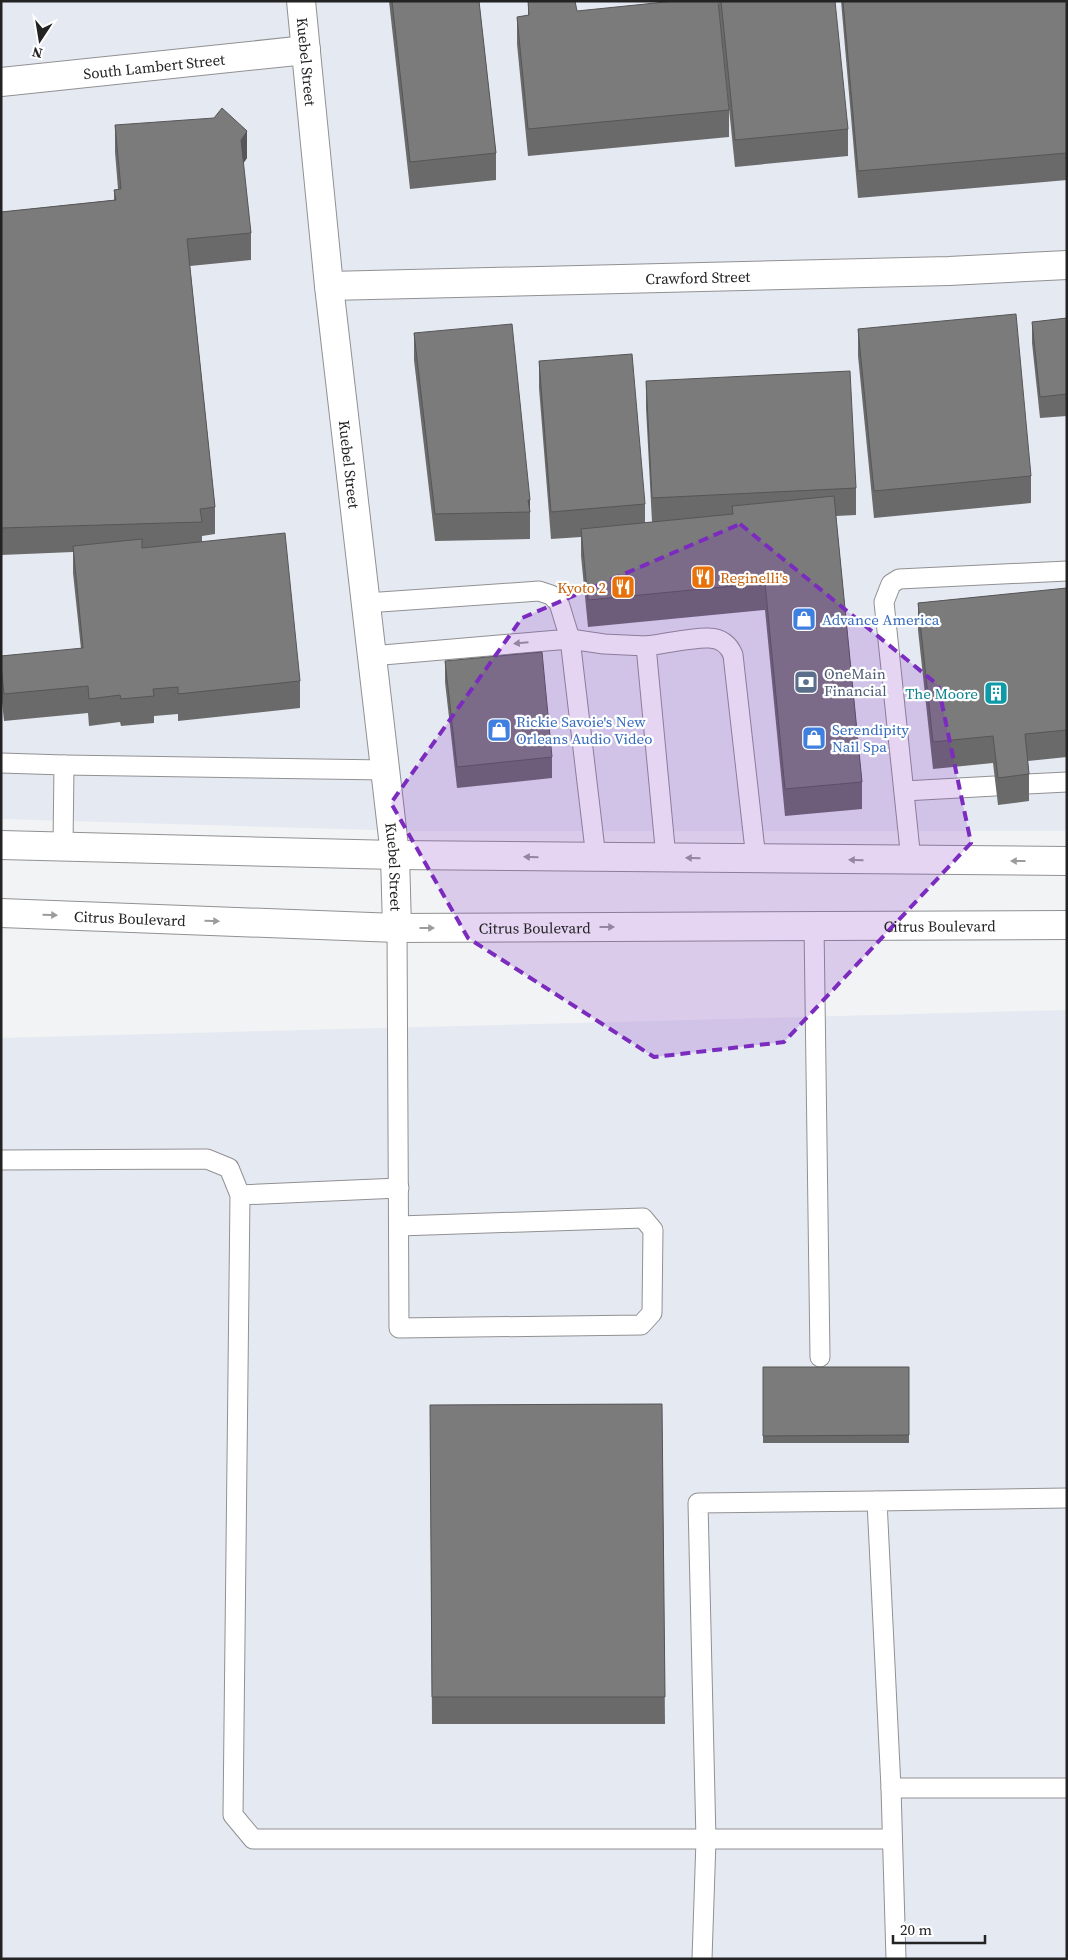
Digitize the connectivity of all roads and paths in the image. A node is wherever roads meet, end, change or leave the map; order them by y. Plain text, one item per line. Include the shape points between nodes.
1 (301, 1) edge
2 (306, 50) junction
3 (1, 82) edge
4 (1067, 265) edge
5 (329, 286) junction
6 (1067, 571) edge
7 (366, 604) junction
8 (570, 639) junction
9 (646, 646) junction
10 (371, 656) junction
11 (1, 763) edge
12 (64, 764) junction
13 (385, 770) junction
14 (1067, 782) edge
15 (1027, 784) edge
16 (995, 786) edge
17 (904, 791) junction
18 (1, 846) edge
19 (63, 847) junction
20 (394, 855) junction
21 (596, 858) junction
22 (666, 858) junction
23 (756, 859) junction
24 (911, 860) junction
25 (1067, 861) edge
26 (1, 913) edge
27 (814, 925) junction
28 (1067, 925) edge
29 (396, 928) junction
30 (1, 1160) edge
31 (399, 1188) junction
32 (240, 1195) junction
33 (399, 1226) junction
34 (820, 1357) dead end
35 (1067, 1498) edge
36 (877, 1502) junction
37 (891, 1788) junction
38 (1067, 1788) edge
39 (892, 1839) junction
40 (706, 1840) junction
41 (702, 1959) edge
42 (896, 1959) edge

1 - 2 street, Kuebel Street
2 - 3 street, South Lambert Street
2 - 5 street, Kuebel Street
4 - 5 street, Crawford Street via 949,271
5 - 7 street, Kuebel Street
6 - 17 lane via 900,579 891,584 884,602
7 - 8 lane via 539,591 551,595 559,603
7 - 10 street, Kuebel Street
8 - 9 lane
8 -> 10 lane
8 - 21 lane
9 - 22 lane
9 - 23 lane via 710,638 730,647
10 - 13 street, Kuebel Street
11 - 12 lane
12 - 13 lane
12 - 19 lane
13 - 20 street, Kuebel Street
14 - 15 lane
16 - 17 lane
17 - 24 lane
18 - 19 street
19 - 20 street
21 -> 20 street
20 - 29 street, Kuebel Street
21 - 22 street
23 -> 22 street
24 -> 23 street
25 -> 24 street
26 -> 29 street, Citrus Boulevard
27 - 28 street, Citrus Boulevard
29 -> 27 street, Citrus Boulevard
27 - 34 lane
29 - 31 lane
30 - 32 lane via 207,1159 229,1168
31 - 32 lane
31 - 33 lane
32 - 40 lane via 233,1815 253,1839
33 - 33 lane via 399,1328 641,1325 652,1313 653,1230 643,1218
35 - 36 lane
36 - 37 lane
36 - 40 lane via 698,1503
37 - 38 lane
37 - 39 lane
39 - 40 lane
39 - 42 lane
40 - 41 lane

